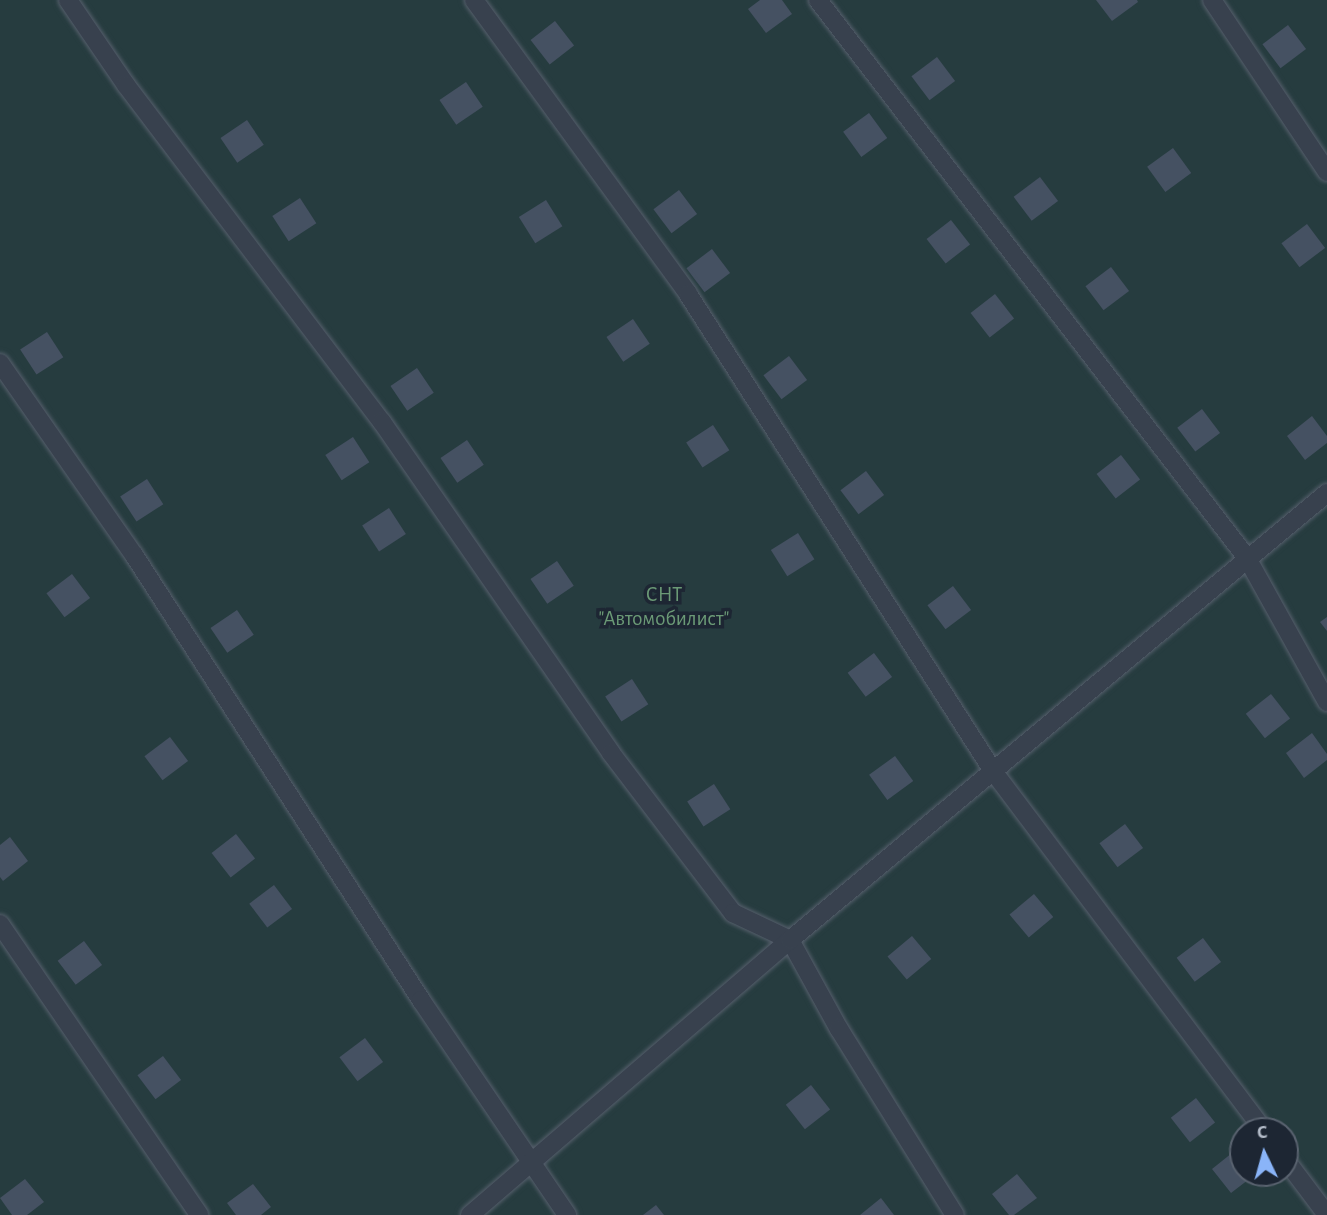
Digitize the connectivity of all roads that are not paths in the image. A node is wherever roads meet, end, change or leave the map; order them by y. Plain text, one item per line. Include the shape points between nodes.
1 (68, 0) edge
2 (474, 0) edge
3 (818, 0) edge
4 (1212, 0) edge
5 (1327, 172) edge
6 (0, 363) edge
7 (1327, 493) edge
8 (1247, 558) junction
9 (1327, 702) edge
10 (993, 771) junction
11 (0, 924) edge
12 (790, 940) junction
13 (1253, 1117) edge
14 (532, 1162) junction
15 (1299, 1177) edge
16 (1327, 1214) edge
17 (198, 1215) edge
18 (470, 1215) edge
19 (567, 1215) edge
20 (955, 1215) edge

1 - 12 lane via 126,85 382,422 611,753 733,913
2 - 10 lane via 688,294
3 - 8 lane
4 - 5 lane
6 - 14 lane via 134,555 421,1000
7 - 8 lane
8 - 9 lane
8 - 10 lane
10 - 12 lane
10 - 13 lane
11 - 17 lane
12 - 14 lane
12 - 20 lane via 839,1029
14 - 18 lane
14 - 19 lane
15 - 16 lane

